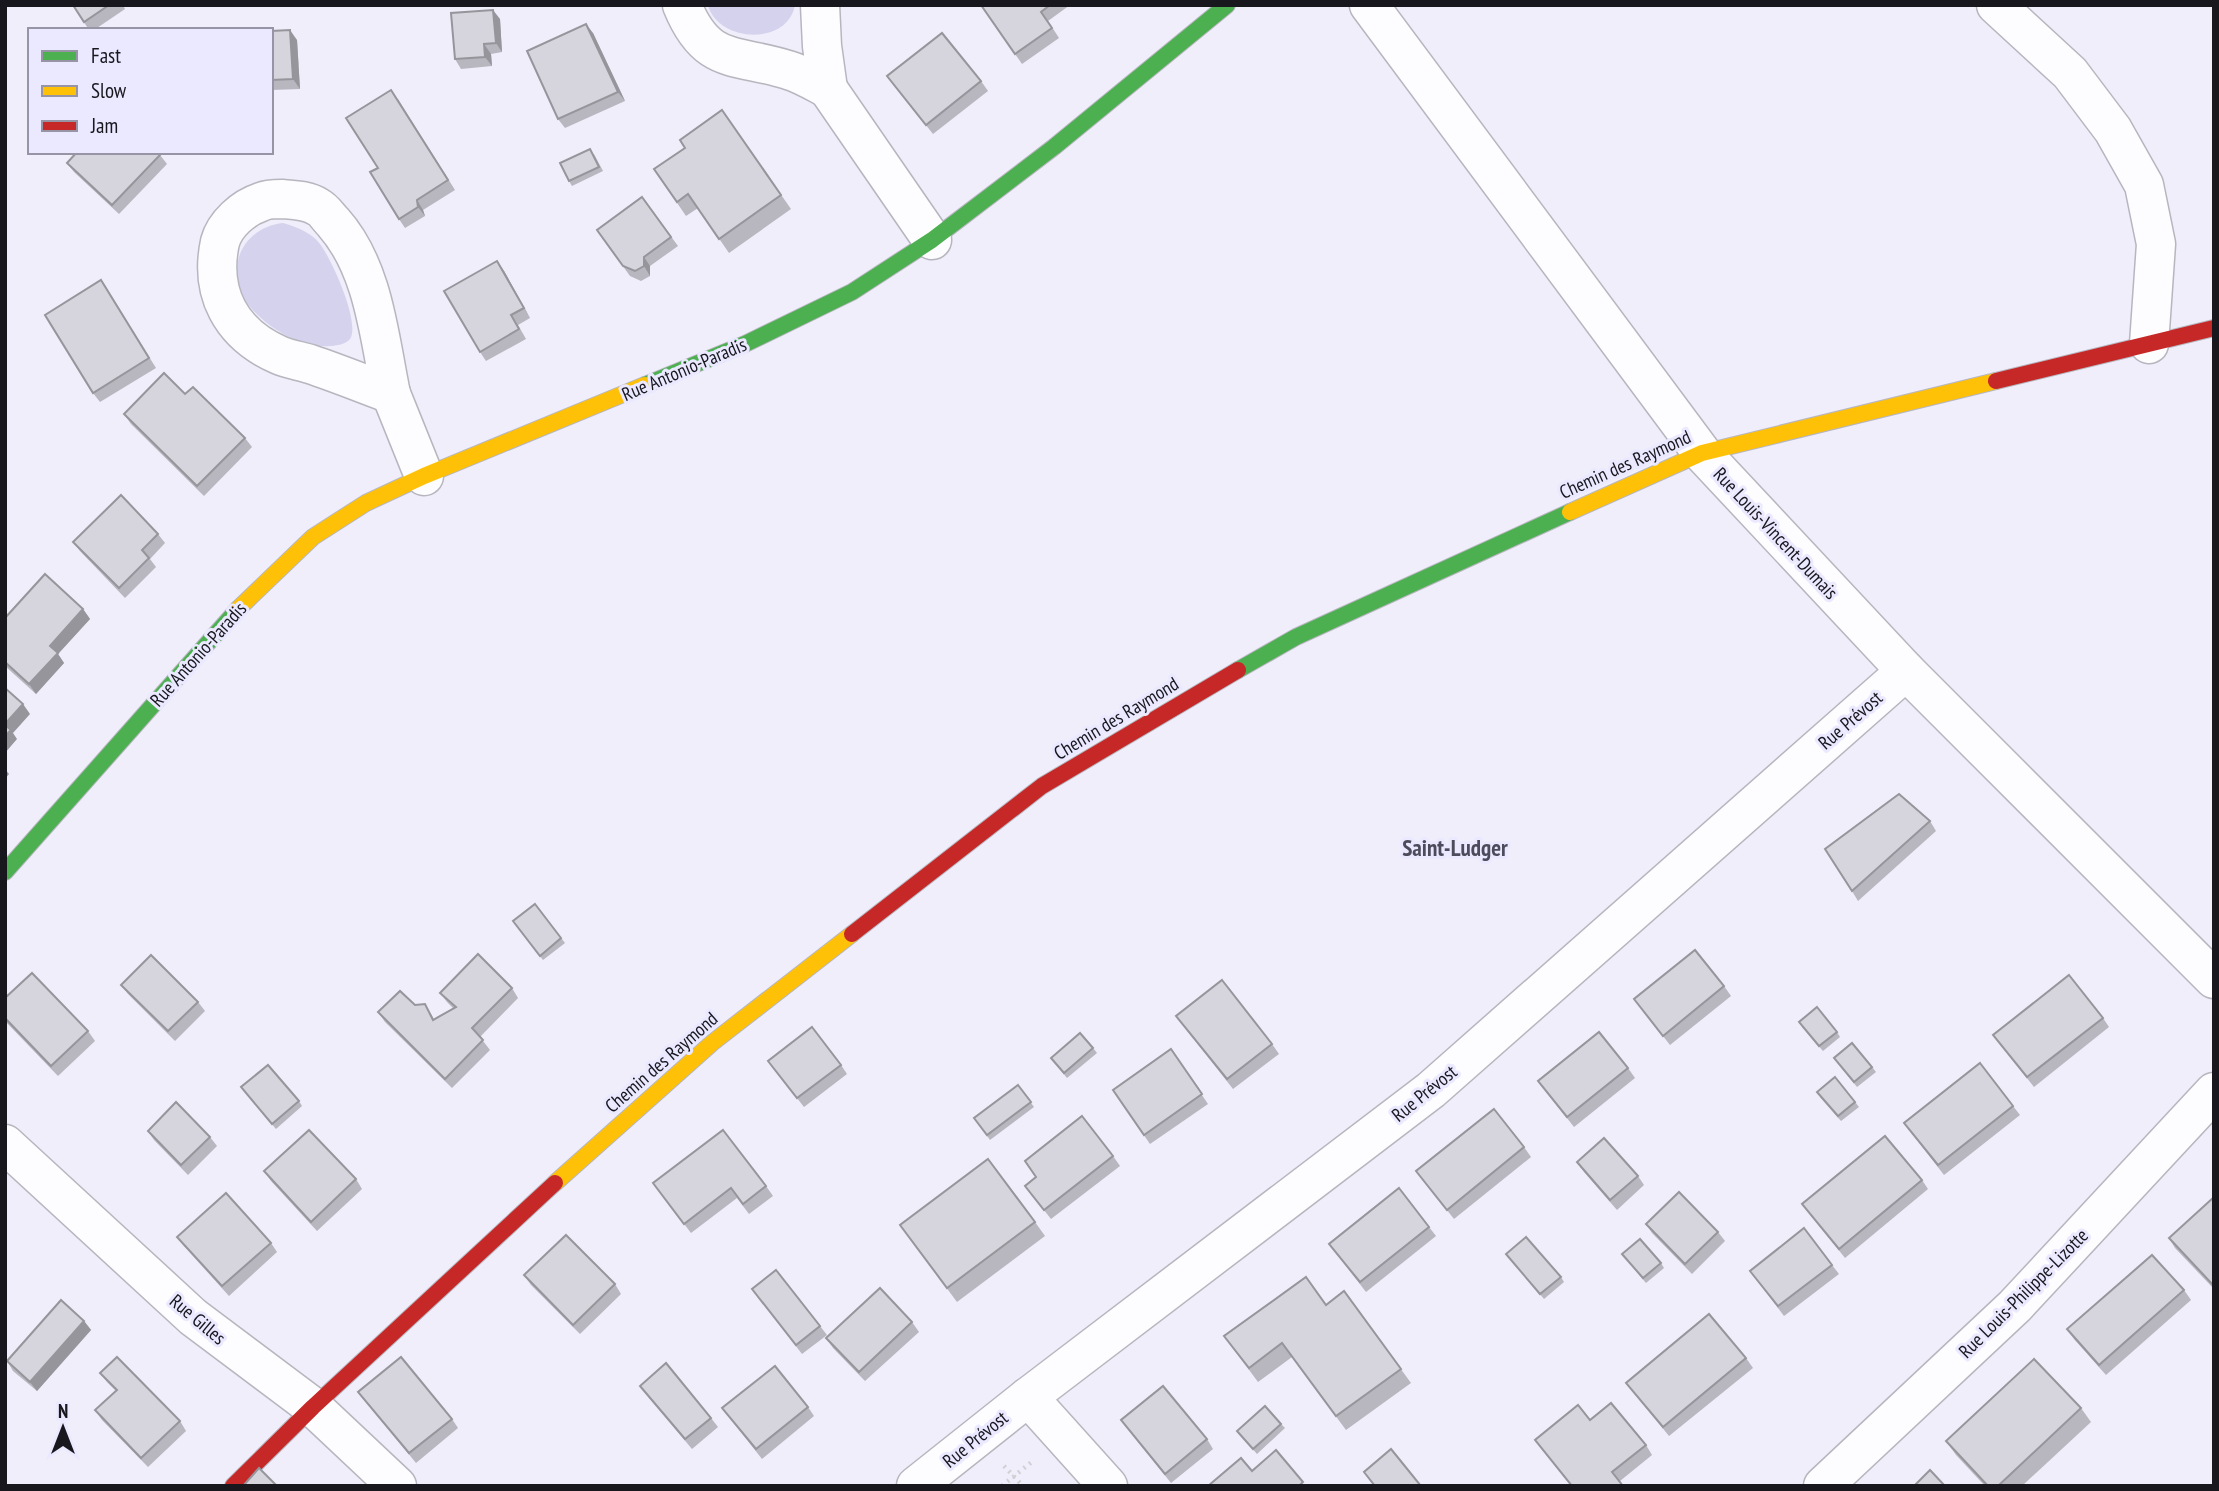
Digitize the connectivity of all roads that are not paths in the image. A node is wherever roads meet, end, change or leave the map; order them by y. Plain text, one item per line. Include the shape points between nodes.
1 (682, 5) edge
2 (820, 5) edge
3 (1227, 5) edge
4 (1369, 5) edge
5 (1996, 5) edge
6 (828, 89) junction
7 (932, 240) junction
8 (2214, 328) edge
9 (2149, 344) junction
10 (390, 394) junction
11 (1702, 453) junction
12 (424, 476) junction
13 (1906, 670) junction
14 (5, 872) edge
15 (2214, 979) edge
16 (2214, 1093) edge
17 (5, 1144) edge
18 (1028, 1397) junction
19 (313, 1407) junction
20 (233, 1486) edge
21 (397, 1486) edge
22 (916, 1486) edge
23 (1108, 1486) edge
24 (1823, 1486) edge

1 - 6 street via 706,44 725,56 790,70
2 - 6 street
3 - 7 street, Rue Antonio-Paradis
4 - 11 street, Rue Louis-Vincent-Dumais
5 - 9 street via 2070,73 2113,130 2144,185 2157,244
6 - 7 street
7 - 12 street, Rue Antonio-Paradis via 852,292 745,344
8 - 9 street, Chemin des Raymond
9 - 11 street, Chemin des Raymond
10 - 10 street via 374,306 337,226 320,208 282,199 261,201 236,216 221,238 217,264 225,309 236,326 278,355
10 - 12 street
11 - 13 street, Rue Louis-Vincent-Dumais
11 - 19 street, Chemin des Raymond via 1296,637 1042,786 712,1043
12 - 14 street, Rue Antonio-Paradis via 366,503 303,546 228,618
13 - 15 street, Rue Louis-Vincent-Dumais
13 - 18 street, Rue Prévost via 1431,1090
16 - 24 street, Rue Louis-Philippe-Lizotte via 2015,1306
17 - 19 street, Rue Gilles via 194,1317
18 - 22 street, Rue Prévost
18 - 23 street
19 - 20 street, Chemin des Raymond
19 - 21 street, Rue Gilles

